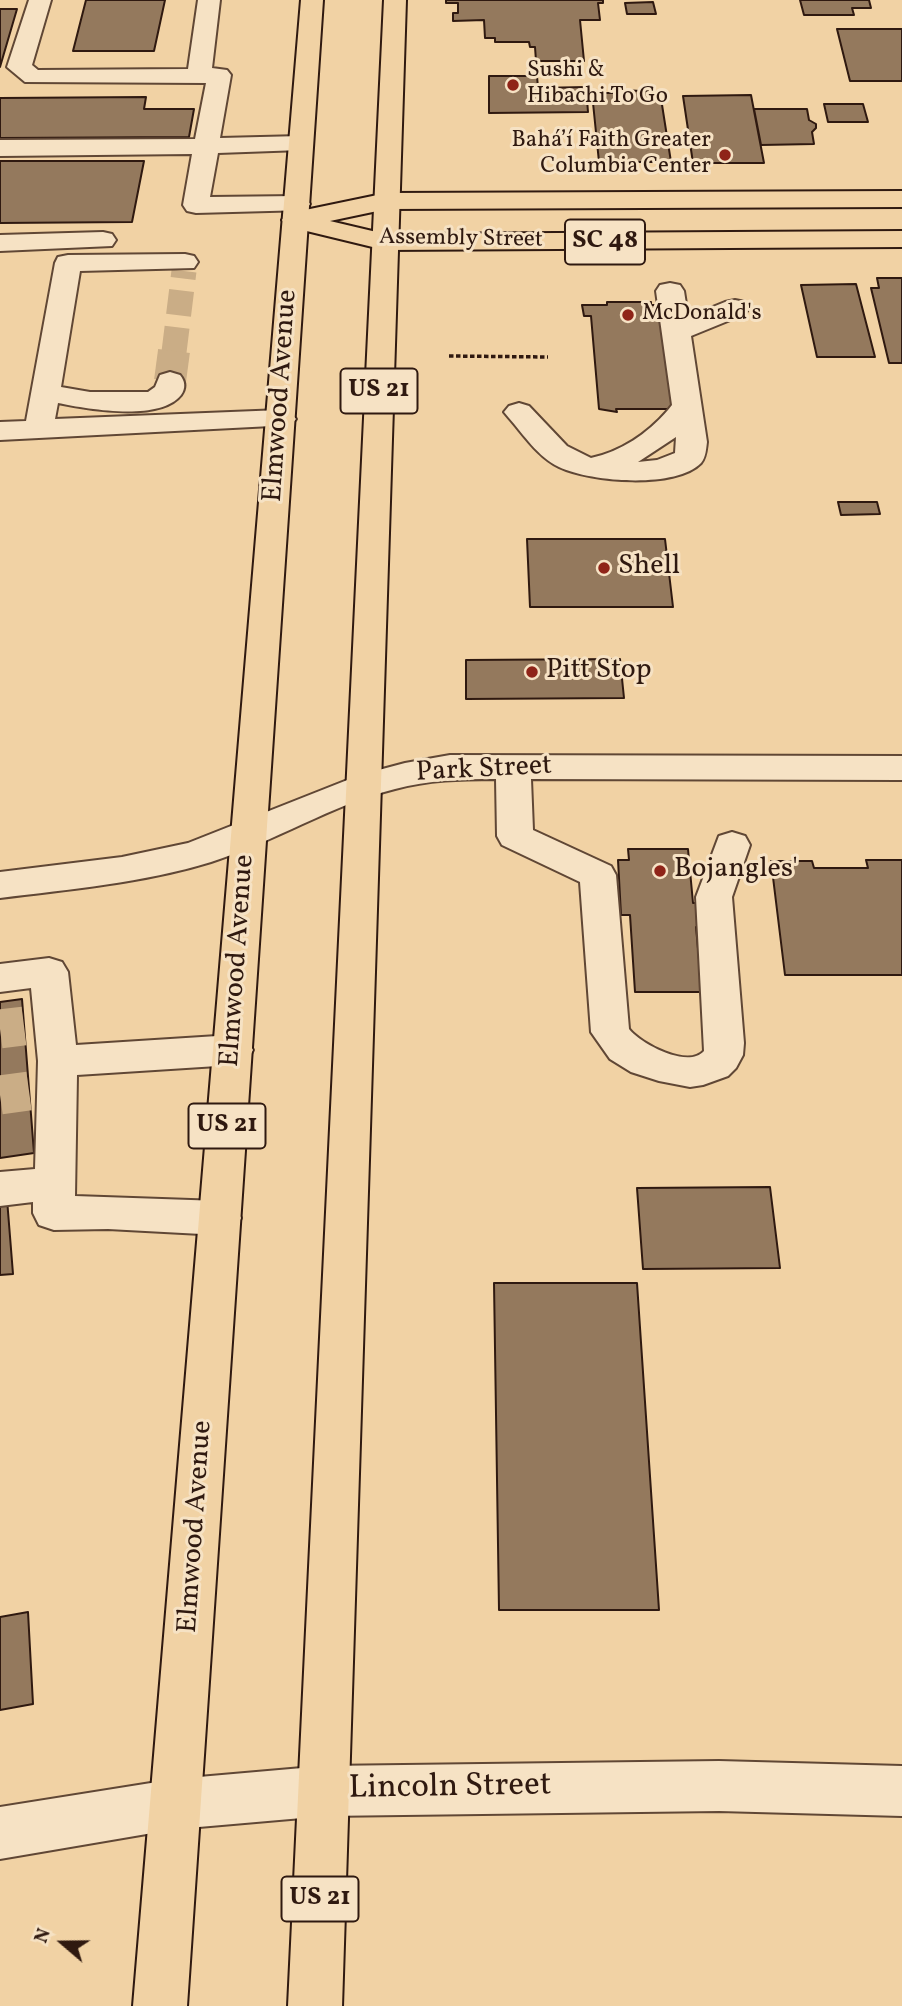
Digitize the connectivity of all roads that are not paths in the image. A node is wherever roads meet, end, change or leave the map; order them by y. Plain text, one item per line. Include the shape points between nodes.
1 (40, 0) edge
2 (209, 0) edge
3 (312, 0) edge
4 (395, 0) edge
5 (199, 76) junction
6 (301, 143) junction
7 (206, 146) junction
8 (0, 148) edge
9 (902, 199) edge
10 (387, 201) junction
11 (296, 212) junction
12 (902, 239) edge
13 (385, 242) junction
14 (0, 243) edge
15 (670, 291) dead end
16 (735, 308) dead end
17 (676, 332) junction
18 (170, 381) tunnel mouth
19 (44, 392) junction
20 (519, 412) dead end
21 (281, 419) junction
22 (39, 429) junction
23 (0, 431) edge
24 (513, 767) junction
25 (902, 768) edge
26 (364, 786) junction
27 (248, 835) junction
28 (732, 845) dead end
29 (0, 885) edge
30 (0, 978) edge
31 (233, 1050) junction
32 (49, 1080) junction
33 (55, 1183) junction
34 (0, 1189) edge
35 (220, 1218) junction
36 (324, 1791) junction
37 (902, 1791) edge
38 (176, 1804) junction
39 (0, 1833) edge
40 (160, 2006) edge
41 (315, 2006) edge

1 - 5 street via 19,67 33,77
2 - 5 street
3 - 6 main road, Elmwood Avenue / US 21
4 - 10 main road, US 21
5 - 7 street via 219,75
6 - 7 street
6 - 11 main road, Elmwood Avenue / US 21
7 - 8 street
7 - 11 street via 196,205
9 - 10 main road, Assembly Street / SC 48
10 - 11 main road, Assembly Street / SC 48
10 - 13 main road, US 21
11 - 13 main road, Assembly Street / SC 48
11 - 21 main road, Elmwood Avenue / US 21
12 - 13 main road, Assembly Street / SC 48
13 - 26 main road, US 21
14 - 19 street via 157,239 179,243 185,266 68,263
15 - 17 street
16 - 17 street
17 - 20 street via 686,405 659,436 622,461 592,467 578,464 557,453
18 - 19 street via 169,391 155,400 90,401
19 - 22 street
21 - 22 street
21 - 27 main road, Elmwood Avenue / US 21
22 - 23 street
24 - 25 street, Park Street
24 - 26 street, Park Street via 410,772
24 - 28 street via 515,833 598,875 610,1032 624,1049 645,1061 688,1073 711,1069 723,1056 714,897
26 - 27 street, Park Street
26 - 36 main road, US 21
27 - 29 street, Park Street via 152,863
27 - 31 main road, Elmwood Avenue / US 21
30 - 32 street via 49,972 40,1023
31 - 32 street
31 - 35 main road, Elmwood Avenue / US 21
32 - 33 street
33 - 34 street
33 - 35 street via 54,1213
35 - 38 main road, Elmwood Avenue / US 21
36 - 37 street, Lincoln Street via 719,1786
36 - 38 street, Lincoln Street
36 - 41 main road, US 21
38 - 39 street, Lincoln Street
38 - 40 main road, Elmwood Avenue / US 21

